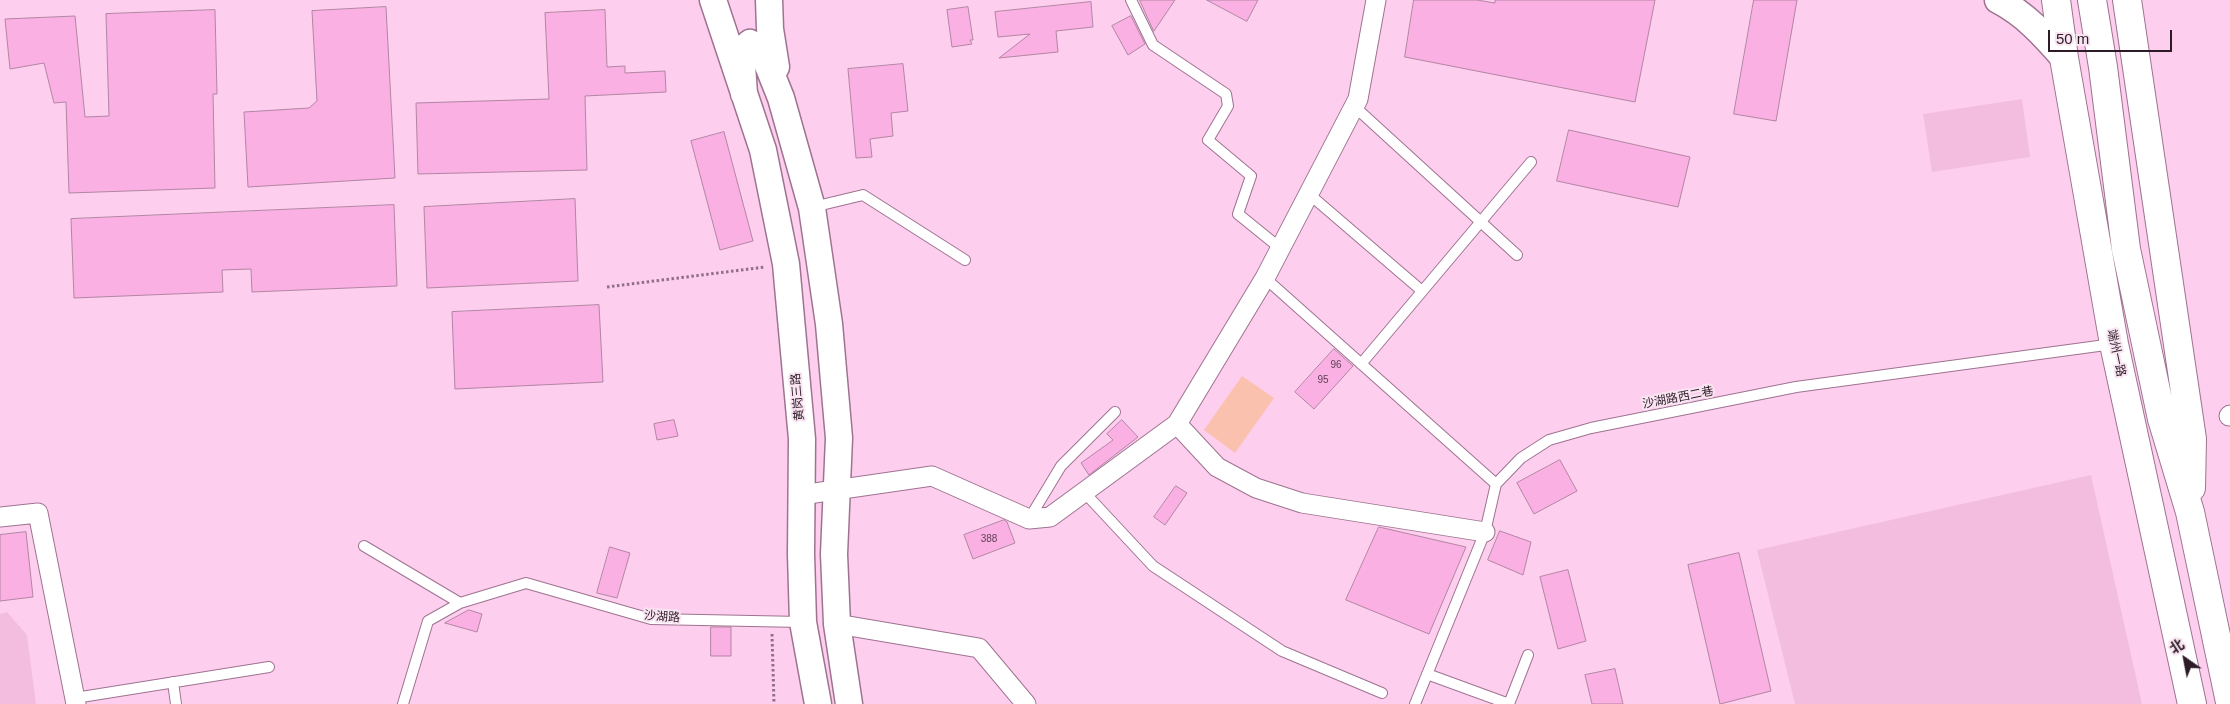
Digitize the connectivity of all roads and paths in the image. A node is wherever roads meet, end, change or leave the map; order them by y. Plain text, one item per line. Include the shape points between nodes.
1 (713, 0) edge
2 (769, 0) edge
3 (1131, 0) edge
4 (1376, 0) edge
5 (1998, 0) edge
6 (2056, 0) edge
7 (2092, 0) edge
8 (2127, 0) edge
9 (2064, 58) junction
10 (744, 94) junction
11 (780, 98) junction
12 (1355, 107) junction
13 (1531, 162) dead end
14 (1309, 194) junction
15 (812, 208) junction
16 (1481, 221) junction
17 (1280, 248) junction
18 (2126, 249) junction
19 (1517, 255) dead end
20 (965, 260) dead end
21 (786, 264) junction
22 (1265, 278) junction
23 (607, 287) dead end
24 (1422, 291) junction
25 (2169, 292) junction
26 (2114, 344) junction
27 (1361, 364) junction
28 (1115, 412) dead end
29 (1177, 424) junction
30 (1496, 484) junction
31 (836, 491) junction
32 (1084, 492) junction
33 (801, 495) junction
34 (2190, 512) junction
35 (0, 517) edge
36 (1029, 519) junction
37 (1484, 532) junction
38 (364, 546) dead end
39 (2209, 600) junction
40 (460, 603) junction
41 (2172, 606) junction
42 (771, 621) junction
43 (804, 622) junction
44 (837, 624) junction
45 (1528, 655) dead end
46 (269, 667) dead end
47 (1427, 674) junction
48 (173, 682) junction
49 (1382, 693) dead end
50 (76, 701) edge
51 (2230, 702) edge
52 (176, 704) edge
53 (403, 704) edge
54 (774, 704) edge
55 (818, 704) edge
56 (849, 704) edge
57 (1026, 704) edge
58 (1415, 704) edge
59 (1509, 704) edge
60 (2192, 704) edge

1 - 10 main road
2 - 11 main road
3 - 17 lane via 1153,45 1226,94 1228,106 1208,140 1251,176 1238,214
4 - 12 street
5 - 9 main road via 2014,8 2039,29
6 - 9 main road, 端州一路
7 - 18 main road
8 - 25 main road
9 - 26 main road, 端州一路
10 - 11 main road via 741,51 750,43 761,48
10 - 21 main road, 黄岗三路 via 763,150
11 - 15 main road
12 - 14 street
12 - 16 lane
13 - 16 lane
14 - 17 street
14 - 24 lane
15 - 20 lane via 863,194
15 - 31 main road via 829,324 839,438
16 - 19 lane
16 - 24 lane
17 - 22 street
18 - 25 main road via 2142,259
18 - 34 main road via 2162,419
21 - 23 path
21 - 33 main road, 黄岗三路 via 802,439
22 - 27 lane
22 - 29 street
24 - 27 lane
25 - 34 main road via 2192,439
26 - 30 lane, 沙湖路西二巷 via 1796,387 1591,428 1549,440 1521,458
26 - 41 main road, 端州一路
27 - 30 lane
28 - 36 lane via 1061,466
29 - 32 street
29 - 37 street via 1217,466 1256,488 1302,503
30 - 37 lane, 沙湖路西二巷
31 - 33 street
31 - 36 street via 932,476
31 - 44 main road
32 - 36 street via 1050,517
32 - 49 lane via 1152,566 1282,651
33 - 43 main road, 黄岗三路
34 - 39 main road
35 - 50 street via 38,513
37 - 47 lane, 沙湖路西二巷
38 - 40 lane
39 - 41 main road
39 - 51 main road
40 - 42 lane, 沙湖路 via 526,582 651,618
40 - 53 lane via 428,621
41 - 60 main road, 端州一路
42 - 43 lane, 沙湖路
42 - 54 path
43 - 55 main road, 黄岗三路
44 - 56 main road
44 - 57 street via 978,648
45 - 59 lane
46 - 48 lane
47 - 58 lane, 沙湖路西二巷
47 - 59 lane
48 - 50 lane
48 - 52 lane

